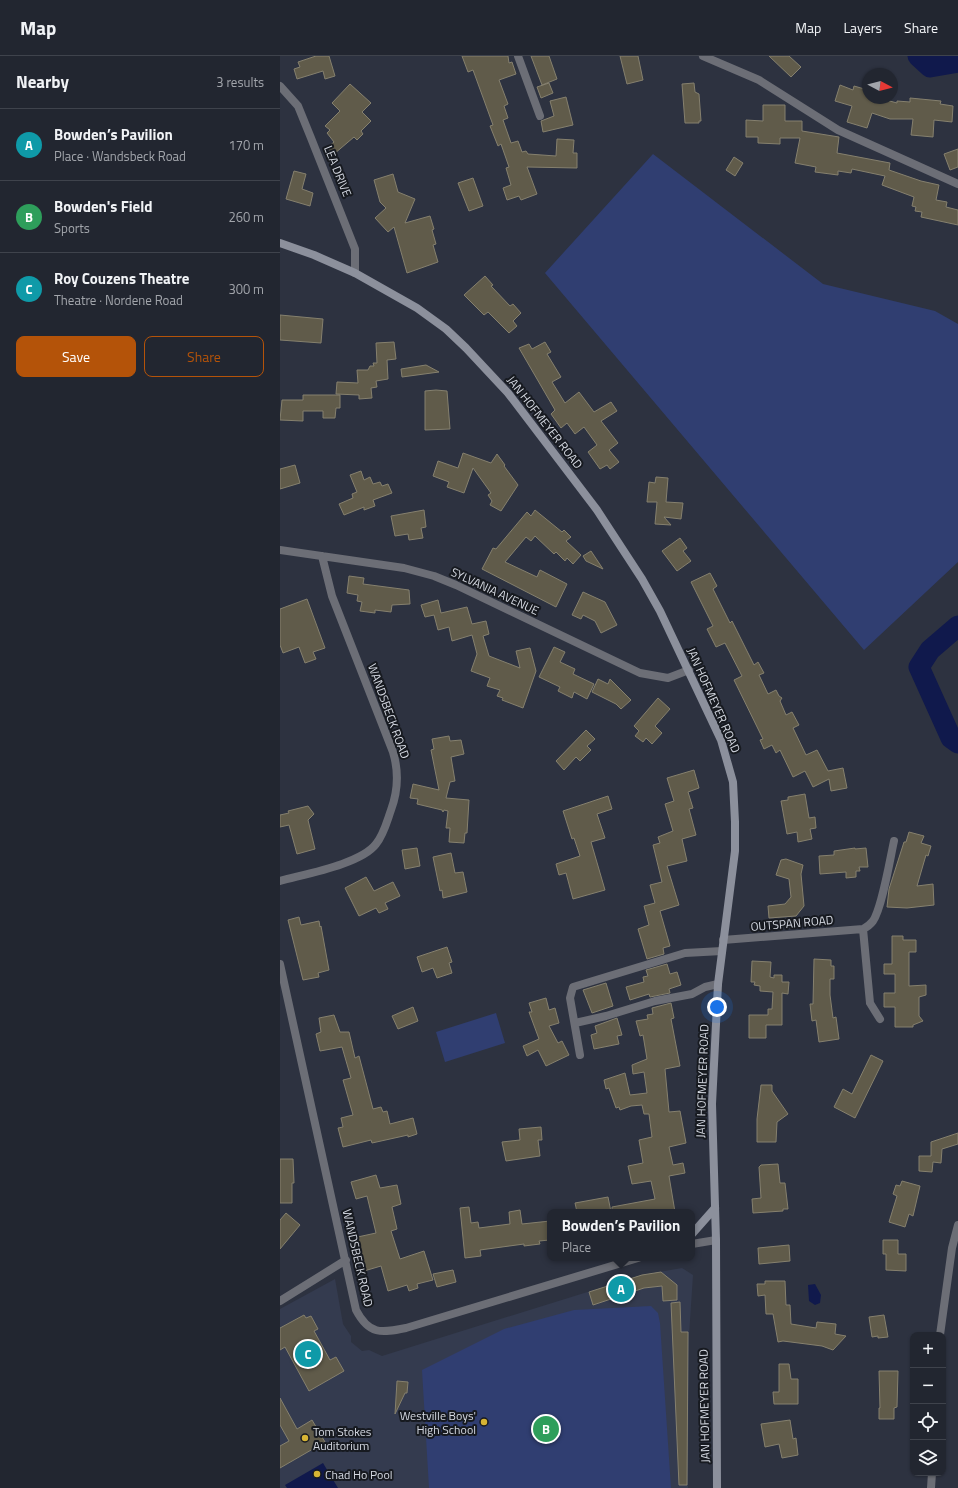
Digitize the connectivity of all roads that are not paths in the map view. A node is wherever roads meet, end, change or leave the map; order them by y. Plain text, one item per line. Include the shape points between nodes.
1 (518, 56) edge
2 (703, 56) edge
3 (280, 86) edge
4 (540, 116) dead end
5 (958, 184) edge
6 (280, 244) edge
7 (356, 273) junction
8 (280, 550) edge
9 (322, 556) junction
10 (689, 670) junction
11 (894, 841) dead end
12 (280, 881) edge
13 (863, 929) junction
14 (723, 940) junction
15 (722, 951) junction
16 (280, 964) edge
17 (718, 984) junction
18 (880, 1019) dead end
19 (575, 1023) junction
20 (580, 1055) dead end
21 (714, 1208) junction
22 (958, 1225) edge
23 (695, 1230) edge
24 (716, 1240) junction
25 (695, 1244) edge
26 (346, 1260) junction
27 (628, 1261) edge
28 (280, 1301) edge
29 (940, 1332) edge
30 (932, 1476) edge
31 (717, 1488) edge
32 (931, 1488) edge

1 - 4 street
2 - 5 street via 759,80 838,130
3 - 7 street, LEA DRIVE via 298,106 309,132 355,249
6 - 7 street, JAN HOFMEYER ROAD via 314,254
7 - 10 street, JAN HOFMEYER ROAD via 417,308 446,329 508,393 567,468 618,541 660,610
8 - 9 street, SYLVANIA AVENUE
9 - 10 street, SYLVANIA AVENUE via 404,568 434,576 640,673 668,678
9 - 12 street, WANDSBECK ROAD via 332,596 394,752 397,788 384,830 376,845 347,862
10 - 14 street, JAN HOFMEYER ROAD via 721,740 733,782 735,851
11 - 13 street via 876,915
13 - 14 street, OUTSPAN ROAD
13 - 18 street via 870,1003
14 - 15 street, JAN HOFMEYER ROAD
15 - 17 street, JAN HOFMEYER ROAD
15 - 19 street via 685,953 576,985 570,993
16 - 26 street, WANDSBECK ROAD
17 - 19 street via 706,986 692,994 655,1001
17 - 21 street, JAN HOFMEYER ROAD via 712,1104
19 - 20 street
21 - 23 street
21 - 24 street, JAN HOFMEYER ROAD
22 - 29 street via 952,1248
24 - 25 street
24 - 31 street, JAN HOFMEYER ROAD
26 - 27 street, WANDSBECK ROAD via 356,1310 360,1318 372,1329 386,1332
26 - 28 street
30 - 32 street

